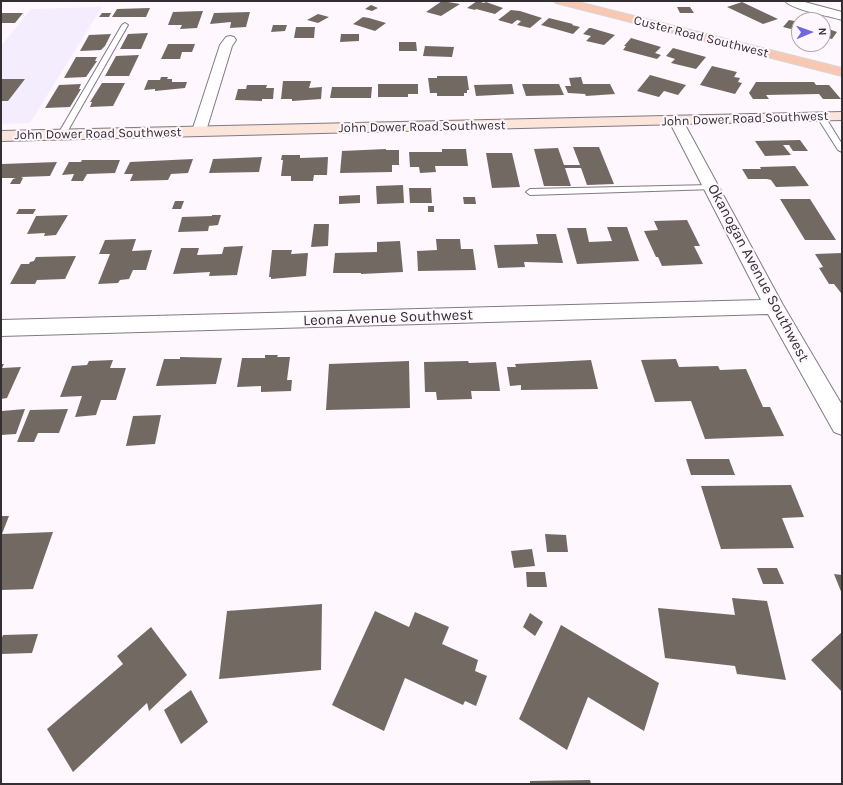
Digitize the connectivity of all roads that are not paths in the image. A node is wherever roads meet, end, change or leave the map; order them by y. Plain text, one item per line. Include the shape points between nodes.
1 (560, 1) edge
2 (791, 1) edge
3 (842, 16) edge
4 (125, 26) dead end
5 (230, 40) dead end
6 (842, 72) edge
7 (842, 116) edge
8 (821, 117) junction
9 (676, 121) junction
10 (199, 131) junction
11 (62, 134) junction
12 (1, 136) edge
13 (842, 150) edge
14 (711, 187) junction
15 (530, 192) dead end
16 (774, 307) junction
17 (1, 328) edge
18 (842, 425) edge

1 - 6 main road, Custer Road Southwest
2 - 3 street
4 - 11 lane
5 - 10 street via 226,45
7 - 8 street, John Dower Road Southwest
8 - 9 street, John Dower Road Southwest
8 - 13 lane
9 - 10 street, John Dower Road Southwest
9 - 14 street, Okanogan Avenue Southwest
10 - 11 street, John Dower Road Southwest
11 - 12 street, John Dower Road Southwest
14 - 15 lane
14 - 16 street, Okanogan Avenue Southwest
16 - 17 street, Leona Avenue Southwest
16 - 18 street, Okanogan Avenue Southwest

